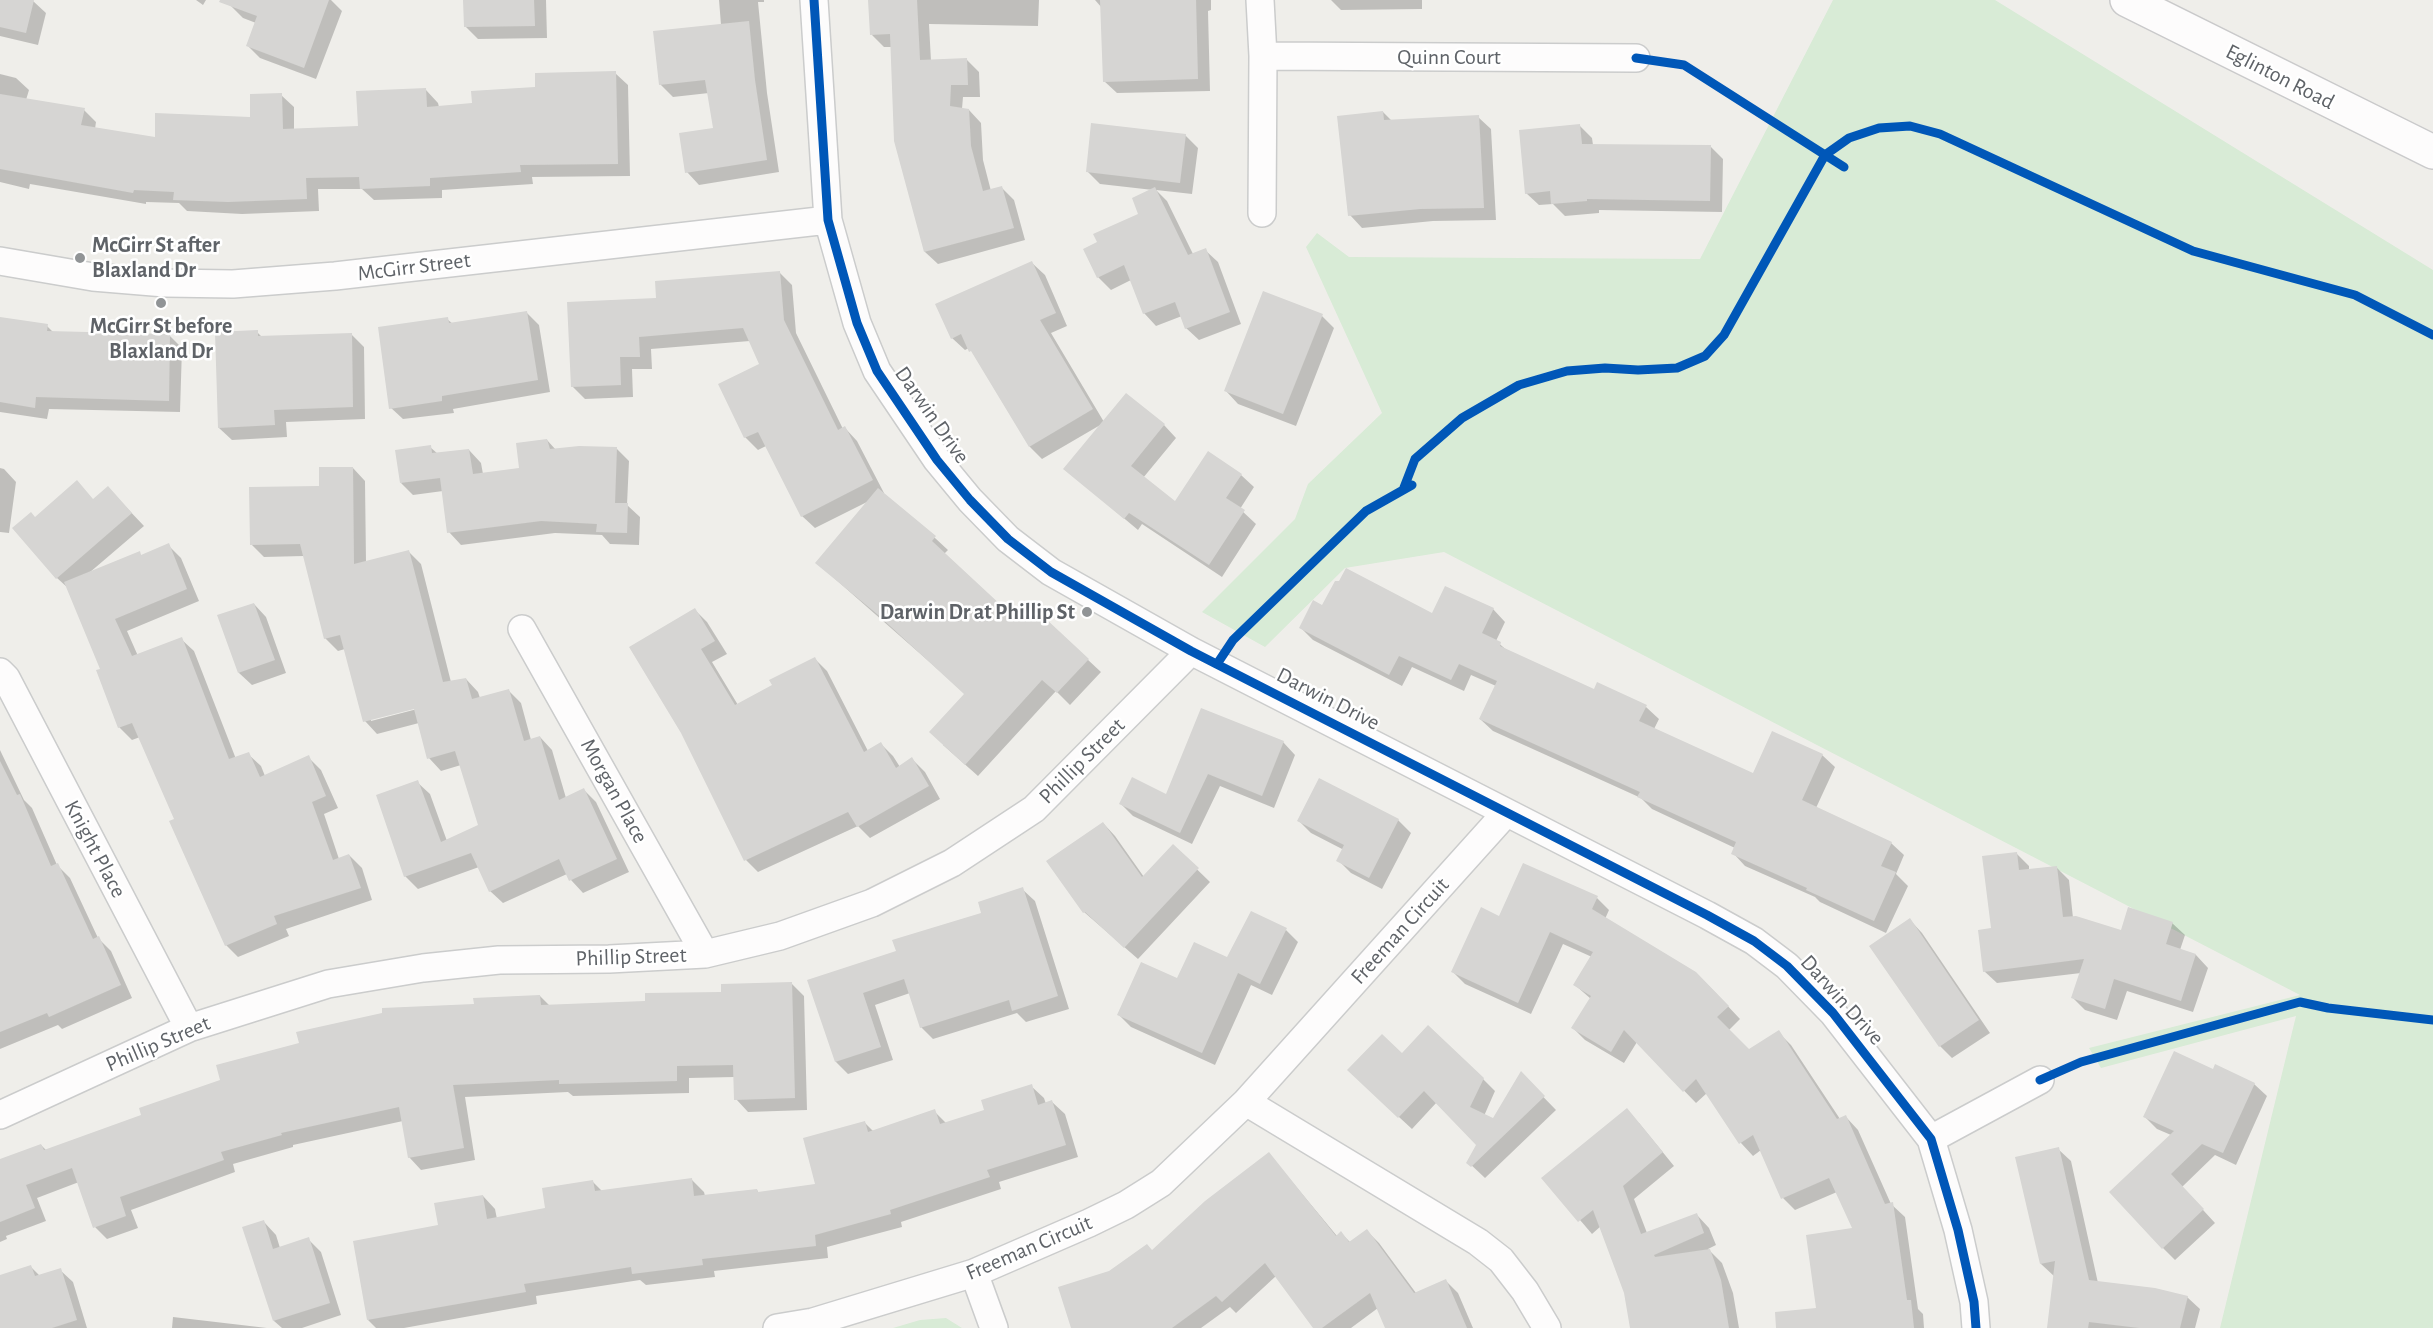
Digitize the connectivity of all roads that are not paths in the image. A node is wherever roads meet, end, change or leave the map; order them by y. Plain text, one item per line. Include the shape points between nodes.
1 (814, 0) edge
2 (1260, 0) edge
3 (2127, 0) edge
4 (1263, 56) junction
5 (1636, 58) dead end
6 (2433, 152) edge
7 (1262, 213) dead end
8 (828, 220) junction
9 (0, 261) edge
10 (522, 629) dead end
11 (1191, 651) junction
12 (0, 672) edge
13 (1506, 813) junction
14 (705, 954) junction
15 (189, 1028) junction
16 (2040, 1080) dead end
17 (1246, 1102) junction
18 (0, 1115) edge
19 (1931, 1139) junction
20 (974, 1273) junction
21 (777, 1328) edge
22 (994, 1328) edge
23 (1547, 1328) edge
24 (1976, 1328) edge

1 - 8 street, Darwin Drive
2 - 4 street
3 - 6 main road, Eglinton Road
4 - 5 street, Quinn Court
4 - 7 street
8 - 9 street, McGirr Street via 233,284 93,277
8 - 11 street, Darwin Drive via 857,323 877,371 937,460 970,500 1008,539 1051,572
10 - 14 street, Morgan Place
11 - 13 street, Darwin Drive
11 - 14 street, Phillip Street via 1034,809 952,863 872,903 780,936
12 - 15 street, Knight Place
13 - 17 street, Freeman Circuit
13 - 19 street, Darwin Drive via 1754,941 1787,966 1833,1013
14 - 15 street, Phillip Street via 499,960 423,968 327,984
15 - 18 street, Phillip Street
16 - 19 street
17 - 20 street, Freeman Circuit via 1161,1183 1089,1223
17 - 23 street via 1478,1242 1501,1260
19 - 24 street, Darwin Drive via 1958,1230
20 - 21 street, Freeman Circuit via 813,1322
20 - 22 street

